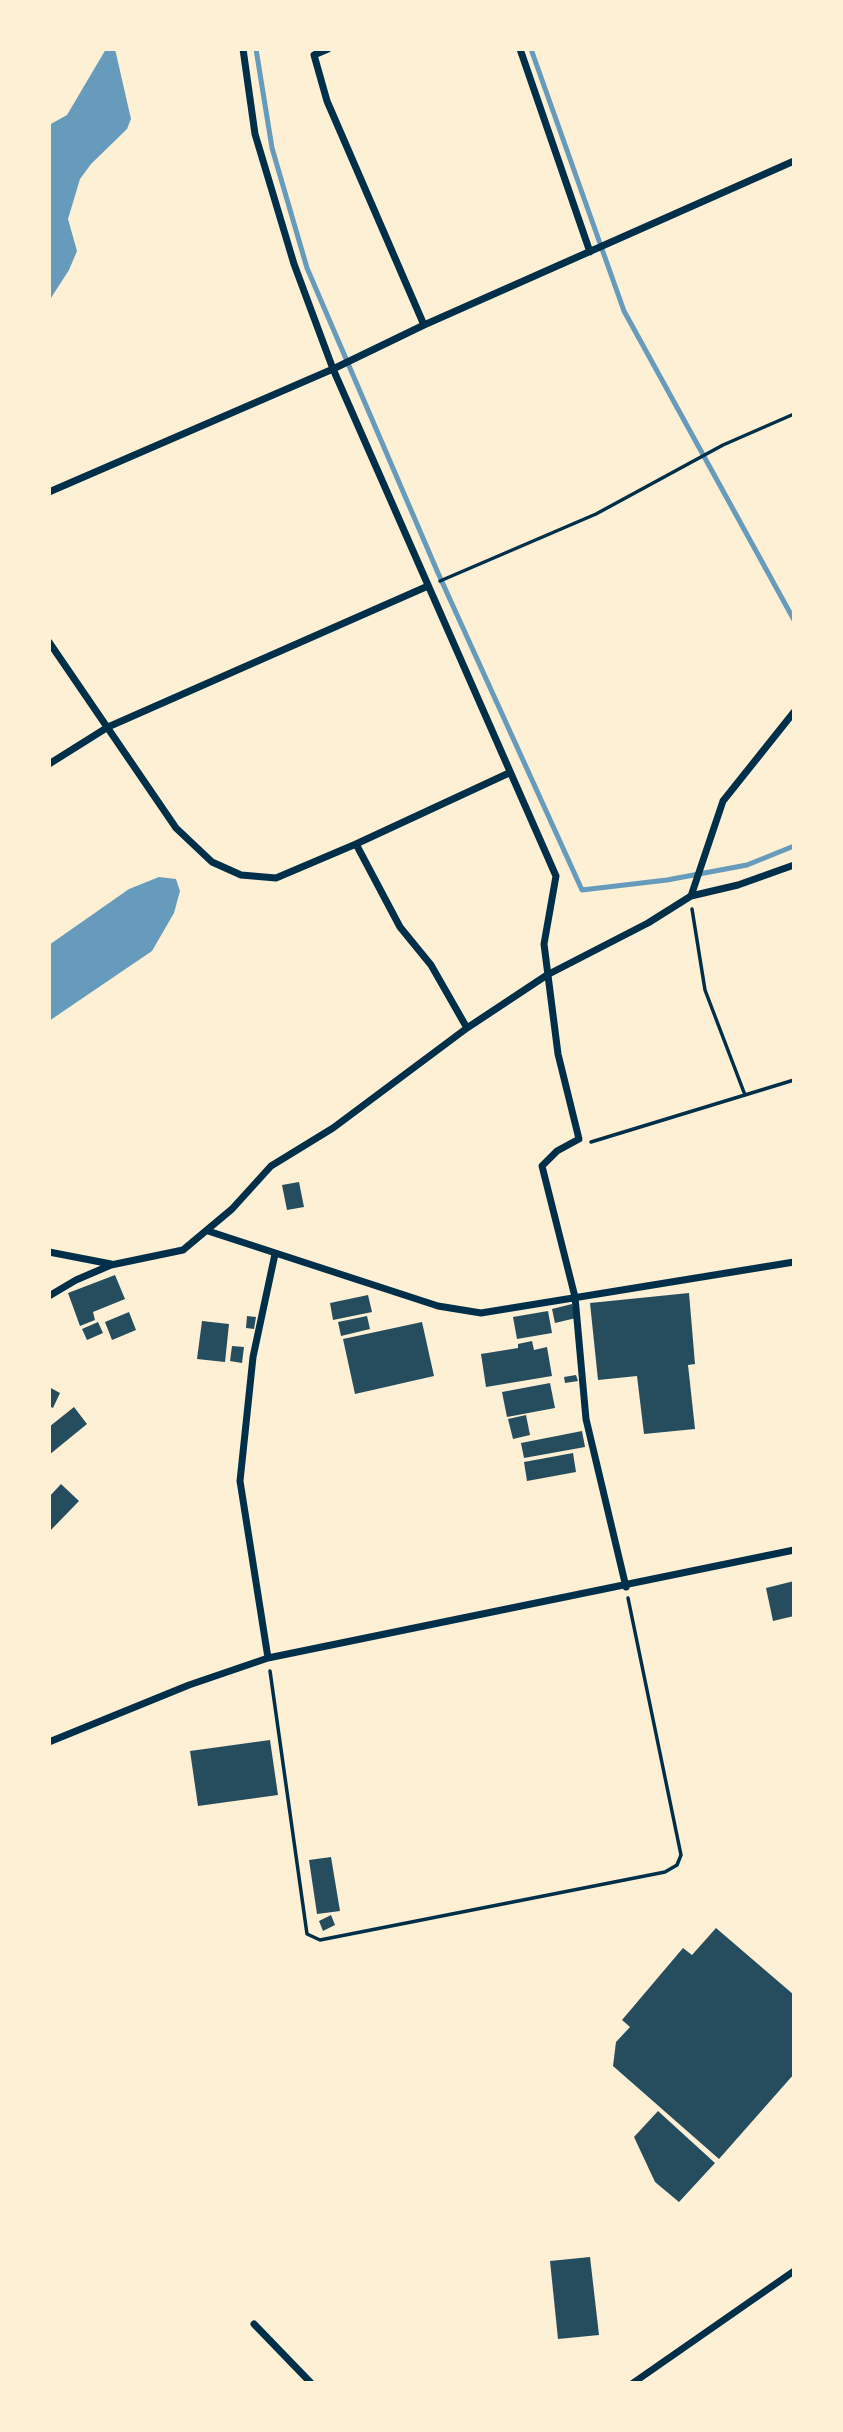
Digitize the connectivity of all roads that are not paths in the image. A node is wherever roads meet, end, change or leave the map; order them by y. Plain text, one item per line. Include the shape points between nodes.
1 (243, 49) edge
2 (328, 49) edge
3 (520, 49) edge
4 (794, 161) edge
5 (590, 252) junction
6 (424, 325) junction
7 (333, 369) junction
8 (49, 492) edge
9 (428, 586) junction
10 (49, 642) edge
11 (794, 712) edge
12 (107, 727) junction
13 (49, 764) edge
14 (509, 774) junction
15 (356, 844) junction
16 (794, 865) edge
17 (691, 896) junction
18 (547, 975) junction
19 (467, 1028) junction
20 (208, 1231) junction
21 (49, 1252) edge
22 (275, 1254) junction
23 (794, 1262) edge
24 (111, 1265) junction
25 (49, 1296) edge
26 (575, 1297) junction
27 (794, 1550) edge
28 (626, 1587) junction
29 (268, 1658) junction
30 (49, 1742) edge
31 (794, 2271) edge
32 (254, 2324) dead end
33 (311, 2383) edge
34 (633, 2383) edge

1 - 7 street via 255,134 294,264
2 - 6 street via 314,55 327,101
3 - 5 street
4 - 5 street
5 - 6 street
6 - 7 street
7 - 8 street
7 - 9 street
9 - 12 street
9 - 14 street
10 - 12 street
11 - 17 street via 723,801
12 - 13 street
12 - 15 street via 176,828 212,862 241,875 276,878
14 - 15 street
14 - 18 street via 556,876 544,944
15 - 19 street via 400,927 431,965
16 - 17 street
17 - 18 street
18 - 19 street
18 - 26 street via 558,1054 579,1139 556,1151 542,1166
19 - 20 street via 333,1128 271,1166
20 - 22 street
20 - 24 street via 183,1250
21 - 24 street
22 - 26 street via 438,1306 481,1313
22 - 29 street via 253,1357 240,1481
23 - 26 street
24 - 25 street
26 - 28 street via 586,1419
27 - 28 street
28 - 29 street
29 - 30 street
31 - 34 street
32 - 33 street

